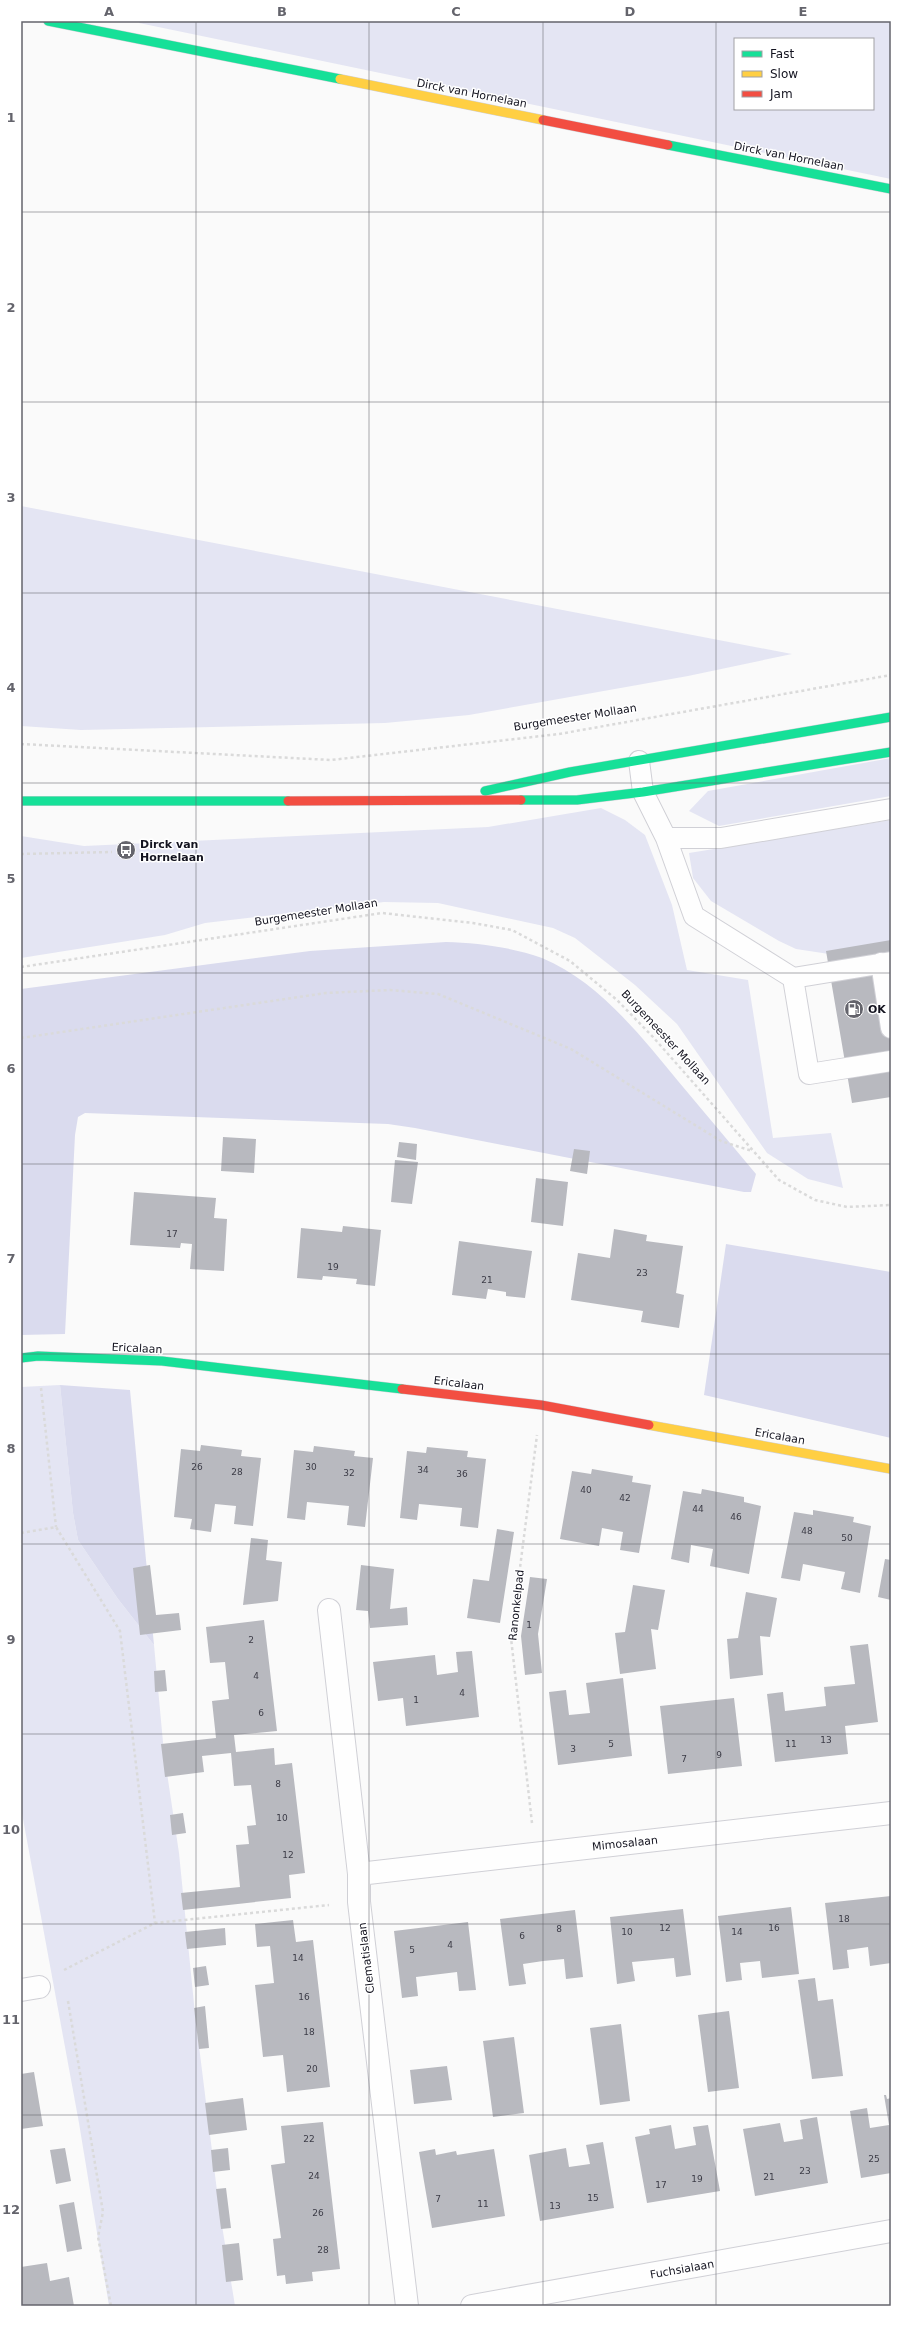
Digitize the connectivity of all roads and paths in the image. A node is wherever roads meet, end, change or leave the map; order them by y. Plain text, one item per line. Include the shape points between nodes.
1 (48, 21) edge
2 (891, 189) edge
3 (891, 675) edge
4 (891, 717) edge
5 (21, 744) edge
6 (891, 752) edge
7 (639, 761) junction
8 (643, 792) junction
9 (449, 800) junction
10 (21, 801) edge
11 (891, 809) edge
12 (666, 838) junction
13 (112, 852) dead end
14 (21, 854) edge
15 (886, 963) edge
16 (21, 967) edge
17 (793, 978) junction
18 (891, 1028) edge
19 (21, 1038) edge
20 (891, 1061) edge
21 (753, 1151) junction
22 (891, 1205) edge
23 (38, 1356) junction
24 (21, 1358) edge
25 (541, 1405) junction
26 (891, 1469) edge
27 (56, 1527) junction
28 (21, 1533) edge
29 (329, 1610) dead end
30 (891, 1813) edge
31 (536, 1853) junction
32 (359, 1874) junction
33 (359, 1902) junction
34 (155, 1923) junction
35 (64, 1978) dead end
36 (66, 1994) dead end
37 (891, 2230) edge
38 (111, 2306) edge
39 (407, 2306) edge
40 (472, 2306) edge

1 - 2 street, Dirck van Hornelaan
3 - 5 path, Burgemeester Mollaan via 559,734 331,760
4 - 7 street via 838,724
6 - 8 street
7 - 8 lane
7 - 9 street via 570,772
8 - 9 street via 576,800
8 - 12 lane
9 - 10 street
11 - 12 lane via 721,838
12 - 17 lane via 694,916
13 - 14 path
15 - 17 lane
15 - 18 lane
16 - 21 path, Burgemeester Mollaan via 382,913 512,930 570,962 617,1000
17 - 20 lane via 809,1074
19 - 21 path via 326,993 390,990 438,994 571,1049 721,1141
21 - 22 path, Burgemeester Mollaan via 779,1180 814,1200 847,1207
23 - 24 street, Ericalaan
23 - 25 street, Ericalaan via 162,1361
23 - 27 path
25 - 26 street, Ericalaan
25 - 31 path, Ranonkelpad via 511,1638
27 - 28 path
27 - 34 path via 120,1632
29 - 32 street, Clematislaan
30 - 31 street, Mimosalaan
31 - 32 street, Mimosalaan
32 - 33 street, Clematislaan
33 - 34 path
33 - 39 street, Clematislaan
34 - 35 path via 63,1970
36 - 38 path via 103,2212 98,2237
37 - 40 street, Fuchsialaan

